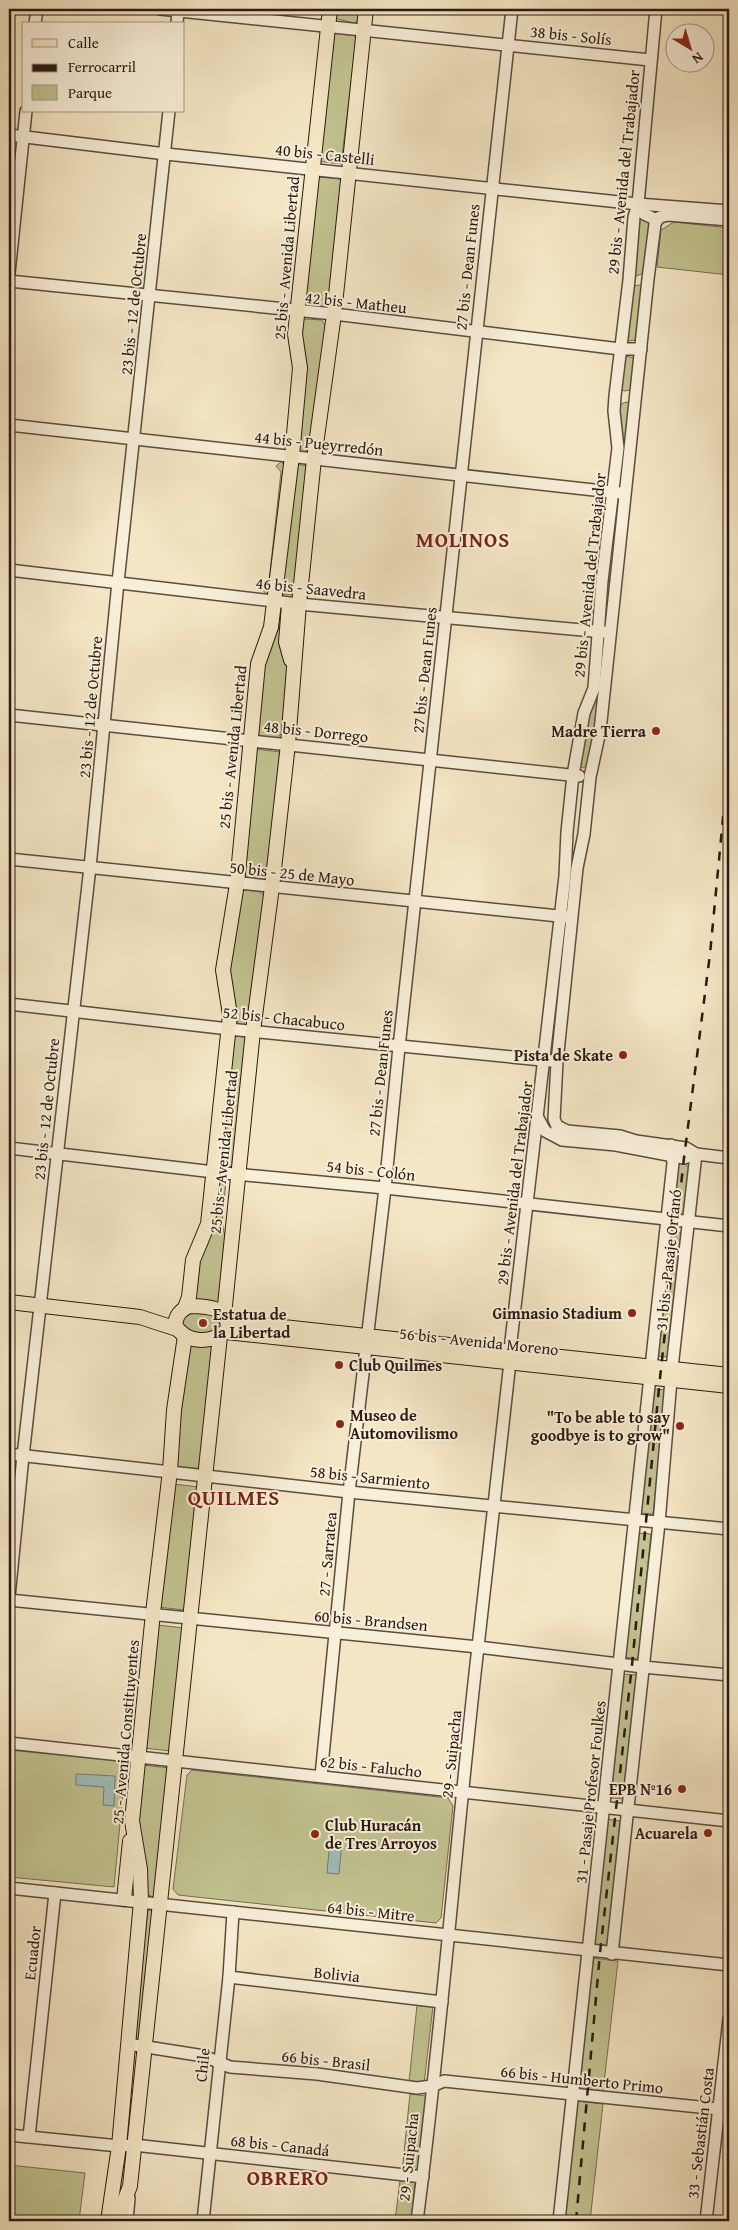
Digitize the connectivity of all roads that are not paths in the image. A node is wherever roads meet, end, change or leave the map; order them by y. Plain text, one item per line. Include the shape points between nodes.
1 (37, 9) edge
2 (160, 9) edge
3 (330, 9) edge
4 (366, 9) edge
5 (512, 9) edge
6 (656, 9) edge
7 (178, 10) edge
8 (35, 22) edge
9 (328, 26) junction
10 (365, 29) junction
11 (509, 44) junction
12 (650, 60) junction
13 (26, 112) edge
14 (169, 112) edge
15 (9, 135) edge
16 (24, 136) junction
17 (166, 154) junction
18 (311, 169) junction
19 (348, 172) junction
20 (492, 187) junction
21 (638, 204) junction
22 (729, 211) edge
23 (657, 220) junction
24 (729, 220) edge
25 (9, 273) edge
26 (629, 280) junction
27 (648, 280) junction
28 (9, 281) edge
29 (151, 296) junction
30 (297, 312) junction
31 (334, 314) junction
32 (476, 333) junction
33 (641, 349) junction
34 (620, 350) junction
35 (636, 395) junction
36 (615, 396) junction
37 (9, 425) edge
38 (135, 440) junction
39 (292, 456) junction
40 (314, 459) junction
41 (460, 474) junction
42 (613, 492) junction
43 (625, 494) junction
44 (9, 570) edge
45 (602, 581) junction
46 (118, 582) junction
47 (615, 583) junction
48 (275, 601) junction
49 (294, 603) junction
50 (446, 617) junction
51 (599, 632) junction
52 (611, 632) junction
53 (9, 715) edge
54 (105, 725) junction
55 (250, 741) junction
56 (288, 744) junction
57 (431, 761) junction
58 (573, 776) junction
59 (590, 777) junction
60 (567, 832) junction
61 (584, 834) junction
62 (9, 859) edge
63 (90, 867) junction
64 (236, 884) junction
65 (272, 887) junction
66 (415, 903) junction
67 (566, 917) junction
68 (9, 1004) edge
69 (74, 1012) junction
70 (549, 1024) junction
71 (561, 1025) junction
72 (229, 1029) junction
73 (253, 1031) junction
74 (399, 1047) junction
75 (551, 1061) junction
76 (554, 1112) junction
77 (538, 1113) junction
78 (9, 1148) edge
79 (671, 1151) junction
80 (57, 1154) junction
81 (696, 1154) junction
82 (729, 1158) edge
83 (214, 1172) junction
84 (233, 1173) junction
85 (385, 1188) junction
86 (528, 1204) junction
87 (666, 1220) junction
88 (688, 1222) junction
89 (729, 1226) edge
90 (9, 1302) edge
91 (42, 1305) junction
92 (182, 1311) junction
93 (140, 1317) junction
94 (224, 1326) junction
95 (181, 1332) junction
96 (366, 1340) junction
97 (510, 1356) junction
98 (650, 1372) junction
99 (672, 1374) junction
100 (729, 1375) edge
101 (729, 1386) edge
102 (9, 1454) edge
103 (23, 1456) junction
104 (170, 1471) junction
105 (206, 1475) junction
106 (349, 1492) junction
107 (495, 1506) junction
108 (635, 1521) junction
109 (659, 1523) junction
110 (729, 1529) edge
111 (9, 1599) edge
112 (152, 1614) junction
113 (189, 1618) junction
114 (336, 1634) junction
115 (478, 1646) junction
116 (620, 1664) junction
117 (642, 1667) junction
118 (729, 1675) edge
119 (9, 1743) edge
120 (138, 1757) junction
121 (175, 1761) junction
122 (321, 1776) junction
123 (463, 1793) junction
124 (604, 1808) junction
125 (627, 1810) junction
126 (132, 1821) junction
127 (729, 1821) edge
128 (9, 1888) edge
129 (55, 1893) junction
130 (124, 1899) junction
131 (142, 1902) junction
132 (160, 1904) junction
133 (233, 1912) junction
134 (449, 1936) junction
135 (588, 1951) junction
136 (612, 1954) junction
137 (729, 1966) edge
138 (229, 1978) junction
139 (442, 2002) junction
140 (729, 2019) edge
141 (128, 2044) junction
142 (145, 2047) junction
143 (219, 2061) junction
144 (432, 2086) junction
145 (572, 2094) junction
146 (724, 2109) edge
147 (9, 2135) edge
148 (29, 2137) junction
149 (134, 2145) junction
150 (119, 2146) junction
151 (208, 2154) junction
152 (422, 2177) junction
153 (130, 2186) junction
154 (108, 2221) edge
155 (117, 2221) edge
156 (127, 2221) edge
157 (203, 2221) edge
158 (417, 2221) edge
159 (559, 2221) edge
160 (706, 2221) edge

1 - 8 street
2 - 7 street, 38 bis - Solís
3 - 9 main road, 25 bis - Avenida Libertad
4 - 10 main road, 25 bis - Avenida Libertad
5 - 11 street, 27 bis - Dean Funes
6 - 12 street, 29 bis - Avenida del Trabajador
7 - 9 street, 38 bis - Solís
9 - 10 street, 38 bis - Solís
9 - 18 main road, 25 bis - Avenida Libertad
10 - 11 street, 38 bis - Solís
10 - 19 main road, 25 bis - Avenida Libertad
11 - 12 street, 38 bis - Solís
11 - 20 street, 27 bis - Dean Funes
12 - 21 street, 29 bis - Avenida del Trabajador
13 - 16 street
14 - 17 street, 23 bis - 12 de Octubre
15 - 16 street, 40 bis - Castelli
16 - 17 street, 40 bis - Castelli
16 - 25 street
17 - 18 street, 40 bis - Castelli
17 - 29 street, 23 bis - 12 de Octubre
18 - 19 street, 40 bis - Castelli
18 - 30 main road, 25 bis - Avenida Libertad
19 - 20 street, 40 bis - Castelli
19 - 31 main road, 25 bis - Avenida Libertad
20 - 21 street, 40 bis - Castelli
20 - 32 street, 27 bis - Dean Funes
21 - 22 street, 40 bis - Castelli
21 - 23 street via 644,214
21 - 26 street, 29 bis - Avenida del Trabajador
23 - 24 street via 668,216
23 - 27 street, 29 bis - Avenida del Trabajador
26 - 27 street
26 - 34 street, 29 bis - Avenida del Trabajador
27 - 33 street, 29 bis - Avenida del Trabajador
28 - 29 street, 42 bis - Matheu
29 - 30 street, 42 bis - Matheu
29 - 38 street, 23 bis - 12 de Octubre
30 - 31 street, 42 bis - Matheu
30 - 39 main road, 25 bis - Avenida Libertad via 295,334 300,368
31 - 32 street, 42 bis - Matheu
31 - 40 main road, 25 bis - Avenida Libertad
32 - 34 street, 42 bis - Matheu
32 - 41 street, 27 bis - Dean Funes
33 - 34 street, 42 bis - Matheu
33 - 35 street, 29 bis - Avenida del Trabajador
34 - 36 street, 29 bis - Avenida del Trabajador
35 - 36 street
35 - 43 street, 29 bis - Avenida del Trabajador
36 - 42 street, 29 bis - Avenida del Trabajador via 618,448
37 - 38 street, 44 bis - Pueyrredón
38 - 39 street, 44 bis - Pueyrredón
38 - 46 street, 23 bis - 12 de Octubre
39 - 40 street, 44 bis - Pueyrredón
39 - 48 main road, 25 bis - Avenida Libertad
40 - 41 street, 44 bis - Pueyrredón
40 - 49 main road, 25 bis - Avenida Libertad
41 - 42 street, 44 bis - Pueyrredón
41 - 50 street, 27 bis - Dean Funes
42 - 43 street, 44 bis - Pueyrredón
42 - 45 street, 29 bis - Avenida del Trabajador
43 - 47 street, 29 bis - Avenida del Trabajador
44 - 46 street, 46 bis - Saavedra
45 - 47 street
45 - 51 street, 29 bis - Avenida del Trabajador
46 - 48 street, 46 bis - Saavedra
46 - 54 street, 23 bis - 12 de Octubre
47 - 52 street, 29 bis - Avenida del Trabajador
48 - 49 street, 46 bis - Saavedra
48 - 55 main road, 25 bis - Avenida Libertad via 271,627 258,664
49 - 50 street, 46 bis - Saavedra
49 - 56 main road, 25 bis - Avenida Libertad
50 - 51 street, 46 bis - Saavedra
50 - 57 street, 27 bis - Dean Funes
51 - 52 street, 46 bis - Saavedra
51 - 58 street, 29 bis - Avenida del Trabajador via 594,688 584,713
52 - 59 street, 29 bis - Avenida del Trabajador via 600,731
53 - 54 street, 48 bis - Dorrego
54 - 55 street, 48 bis - Dorrego
54 - 63 street, 23 bis - 12 de Octubre
55 - 56 street, 48 bis - Dorrego
55 - 64 main road, 25 bis - Avenida Libertad
56 - 57 street, 48 bis - Dorrego
56 - 65 main road, 25 bis - Avenida Libertad
57 - 58 street, 48 bis - Dorrego
57 - 66 street, 27 bis - Dean Funes
58 - 59 street, 48 bis - Dorrego
58 - 60 street, 29 bis - Avenida del Trabajador
59 - 61 street, 29 bis - Avenida del Trabajador
60 - 61 street
60 - 67 street, 29 bis - Avenida del Trabajador
61 - 67 street, 29 bis - Avenida del Trabajador
62 - 63 street, 50 bis - 25 de Mayo
63 - 64 street, 50 bis - 25 de Mayo
63 - 69 street, 23 bis - 12 de Octubre
64 - 65 street, 50 bis - 25 de Mayo
64 - 72 main road, 25 bis - Avenida Libertad via 223,970 229,1001
65 - 66 street, 50 bis - 25 de Mayo
65 - 73 main road, 25 bis - Avenida Libertad
66 - 67 street, 50 bis - 25 de Mayo
66 - 74 street, 27 bis - Dean Funes
67 - 70 street, 29 bis - Avenida del Trabajador
67 - 71 street, 29 bis - Avenida del Trabajador
68 - 69 street, 52 bis - Chacabuco
69 - 72 street, 52 bis - Chacabuco
69 - 80 street, 23 bis - 12 de Octubre
70 - 71 street
70 - 75 street, 29 bis - Avenida del Trabajador
71 - 75 street, 29 bis - Avenida del Trabajador
72 - 73 street, 52 bis - Chacabuco
72 - 83 main road, 25 bis - Avenida Libertad
73 - 74 street, 52 bis - Chacabuco
73 - 84 main road, 25 bis - Avenida Libertad
74 - 75 street, 52 bis - Chacabuco
74 - 85 street, 27 bis - Dean Funes
75 - 76 street, 29 bis - Avenida del Trabajador
75 - 77 street, 29 bis - Avenida del Trabajador
76 - 77 street
76 - 79 street, 29 bis - Avenida del Trabajador via 557,1126 566,1131 620,1136
77 - 79 street via 545,1131 562,1140
77 - 86 street, 29 bis - Avenida del Trabajador
78 - 80 street, 54 bis - Colón
79 - 81 street via 684,1158
79 - 87 street, 31 bis - Pasaje Orfanó via 673,1163
80 - 83 street, 54 bis - Colón
80 - 91 street, 23 bis - 12 de Octubre
81 - 82 street
81 - 88 street, 31 bis - Pasaje Orfanó
83 - 84 street, 54 bis - Colón
83 - 92 main road, 25 bis - Avenida Libertad via 208,1224 193,1260 189,1296
84 - 85 street, 54 bis - Colón
84 - 94 main road, 25 bis - Avenida Libertad via 232,1233
85 - 86 street, 54 bis - Colón
85 - 96 street, 27 bis - Dean Funes
86 - 87 street, 54 bis - Colón
86 - 97 street, 29 bis - Avenida del Trabajador
87 - 88 street, 54 bis - Colón
87 - 98 street, 31 bis - Pasaje Orfanó
88 - 89 street, 54 bis - Colón
88 - 99 street, 31 bis - Pasaje Orfanó
90 - 91 main road
91 - 93 main road
91 - 103 street, 23 bis - 12 de Octubre
92 - 93 main road
92 - 94 main road via 189,1306 215,1308
92 - 95 main road via 176,1319
93 - 95 main road
94 - 95 main road via 202,1340
94 - 96 main road, 56 bis - Avenida Moreno
94 - 105 main road
95 - 104 main road, 25 - Avenida Constituyentes
96 - 97 main road, 56 bis - Avenida Moreno
96 - 106 street, 27 - Sarratea
97 - 98 main road, 56 bis - Avenida Moreno
97 - 107 street, 29 - Suipacha
98 - 99 main road, 56 bis - Avenida Moreno
98 - 108 street, 31 - Pasaje Profesor Foulkes
99 - 100 main road, 56 bis - Avenida Moreno
99 - 101 main road, 56 bis - Avenida Moreno
99 - 109 street
102 - 103 street, 58 bis - Sarmiento
103 - 104 street, 58 bis - Sarmiento
103 - 111 street, 23 bis - 12 de Octubre
104 - 105 street, 58 bis - Sarmiento
104 - 112 main road, 25 - Avenida Constituyentes
105 - 106 street, 58 bis - Sarmiento
105 - 113 main road
106 - 107 street, 58 bis - Sarmiento
106 - 114 street, 27 - Sarratea
107 - 108 street, 58 bis - Sarmiento
107 - 115 street, 29 - Suipacha
108 - 109 street, 58 bis - Sarmiento
108 - 116 street, 31 - Pasaje Profesor Foulkes
109 - 110 street, 58 bis - Sarmiento
109 - 117 street
111 - 112 street, 60 bis - Brandsen
112 - 113 street, 60 bis - Brandsen
112 - 120 main road, 25 - Avenida Constituyentes
113 - 114 street, 60 bis - Brandsen
113 - 121 main road
114 - 115 street, 60 bis - Brandsen
114 - 122 street, 27 - Sarratea
115 - 116 street, 60 bis - Brandsen
115 - 123 street, 29 - Suipacha
116 - 117 street, 60 bis - Brandsen
116 - 124 street, 31 - Pasaje Profesor Foulkes
117 - 118 street, 60 bis - Brandsen
117 - 125 street
119 - 120 street, 62 bis - Falucho
120 - 121 street, 62 bis - Falucho
120 - 126 main road, 25 - Avenida Constituyentes
121 - 122 street, 62 bis - Falucho
121 - 132 main road
122 - 123 street, 62 bis - Falucho
123 - 124 street, 62 bis - Falucho
123 - 134 street, 29 - Suipacha
124 - 125 street, 62 bis - Falucho
124 - 135 street, 31 - Pasaje Profesor Foulkes
125 - 127 street, 62 bis - Falucho
125 - 136 street
126 - 130 main road
126 - 131 main road, 25 - Avenida Constituyentes
128 - 129 street, 64 bis - Mitre
129 - 130 street, 64 bis - Mitre
129 - 148 street, Ecuador
130 - 131 street, 64 bis - Mitre
131 - 132 street, 64 bis - Mitre
131 - 141 main road, 25 - Avenida Constituyentes
132 - 133 street, 64 bis - Mitre
132 - 142 main road
133 - 134 street, 64 bis - Mitre
133 - 138 street, Chile
134 - 135 street, 64 bis - Mitre
134 - 139 street, 29 - Suipacha
135 - 136 street, 64 bis - Mitre
135 - 145 street, 31 - Pasaje Profesor Foulkes
136 - 137 street, 64 bis - Mitre
138 - 139 street, Bolivia
138 - 143 street, Chile
139 - 144 street, 29 - Suipacha
140 - 146 street, 33 - Sebastián Costa
141 - 142 street
141 - 150 main road, 25 - Avenida Constituyentes
142 - 143 street
142 - 149 main road
143 - 144 street, 66 bis - Brasil via 230,2067 317,2074 417,2088
143 - 151 street, Chile
144 - 145 street, 66 bis - Humberto Primo via 444,2081
144 - 152 street, 29 - Suipacha
145 - 146 street, 66 bis - Humberto Primo
145 - 159 street, 31 - Pasaje Profesor Foulkes
146 - 160 street, 33 - Sebastián Costa
147 - 148 street, 68 bis - Canadá
148 - 150 street, 68 bis - Canadá
149 - 150 street, 68 bis - Canadá
149 - 151 street, 68 bis - Canadá
149 - 153 main road
150 - 154 main road, 25 - Avenida Constituyentes
151 - 152 street, 68 bis - Canadá
151 - 157 street, Chile
152 - 158 street, 29 - Suipacha
153 - 155 main road
153 - 156 street

